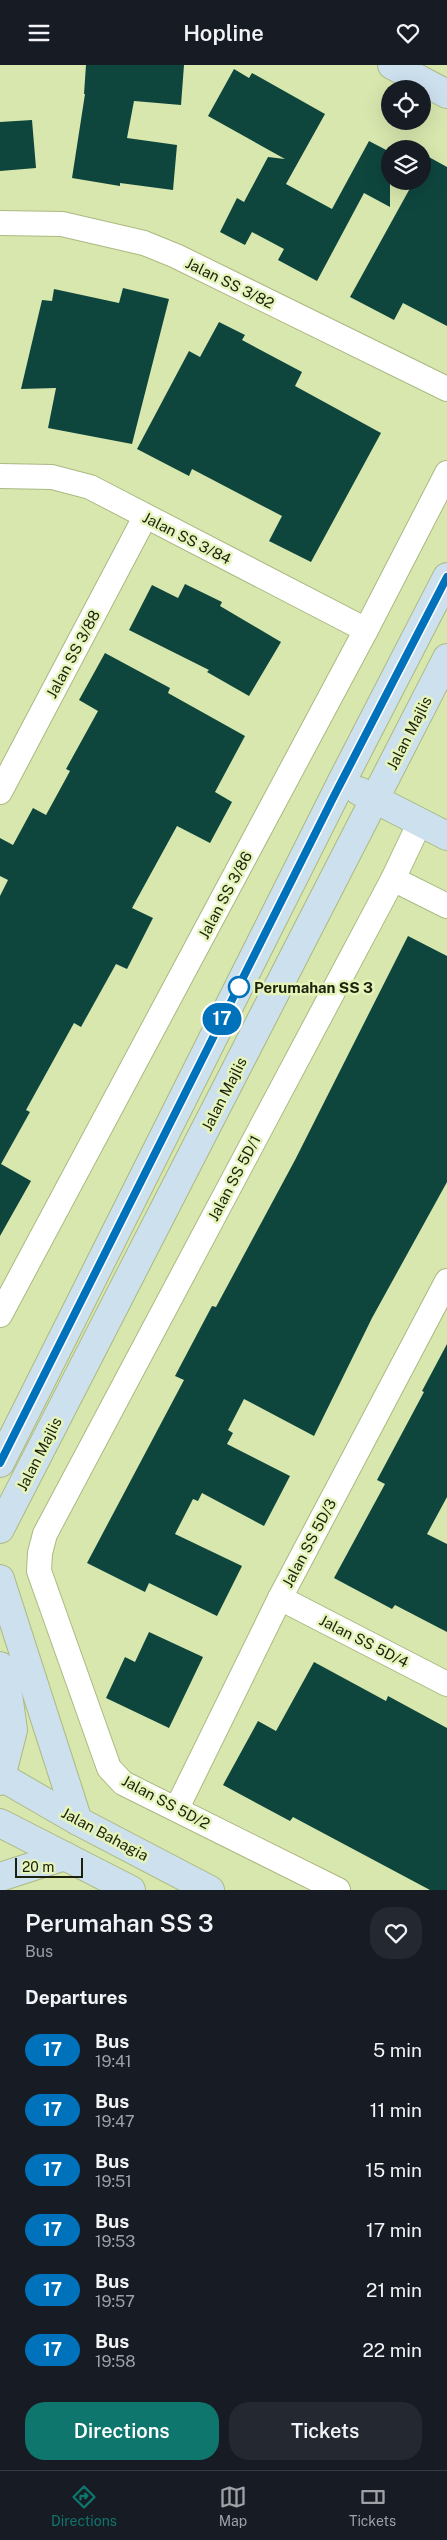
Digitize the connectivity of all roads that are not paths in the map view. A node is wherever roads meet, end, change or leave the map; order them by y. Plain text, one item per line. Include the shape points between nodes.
1 (392, 65) edge
2 (447, 94) edge
3 (0, 223) edge
4 (447, 389) edge
5 (447, 473) edge
6 (0, 476) edge
7 (145, 517) junction
8 (447, 577) edge
9 (366, 630) junction
10 (447, 658) edge
11 (342, 781) junction
12 (0, 792) edge
13 (375, 800) junction
14 (420, 822) junction
15 (447, 836) edge
16 (393, 879) junction
17 (447, 906) edge
18 (447, 1281) edge
19 (0, 1315) edge
20 (0, 1463) edge
21 (0, 1529) edge
22 (45, 1534) joint
23 (0, 1579) edge
24 (280, 1598) junction
25 (0, 1666) edge
26 (447, 1684) edge
27 (1, 1778) edge
28 (176, 1808) junction
29 (78, 1821) junction
30 (0, 1823) edge
31 (65, 1856) junction
32 (0, 1877) edge
33 (131, 1890) edge
34 (210, 1890) edge
35 (338, 1890) edge

1 - 2 main road
3 - 4 street, Jalan SS 3/82 via 62,224 144,243
5 - 9 street, Jalan SS 3/86
6 - 7 street, Jalan SS 3/84 via 52,477 90,487
7 - 9 street, Jalan SS 3/84
7 - 12 street, Jalan SS 3/88
8 - 11 main road, Jalan Majlis
9 - 19 street, Jalan SS 3/86
10 - 13 main road, Jalan Majlis
11 - 13 main road
11 - 20 main road, Jalan Majlis
13 - 14 main road
13 - 21 main road, Jalan Majlis
14 - 15 main road
14 - 16 street, Jalan SS 5D/1
16 - 17 street
16 - 22 street, Jalan SS 5D/1
18 - 24 street, Jalan SS 5D/3
22 - 28 street, Jalan SS 5D/2 via 39,1571 109,1768 123,1783
23 - 29 main road
24 - 26 street, Jalan SS 5D/4
24 - 28 street, Jalan SS 5D/3
25 - 27 main road via 7,1687 13,1730
27 - 29 main road, Jalan Bahagia
28 - 35 street, Jalan SS 5D/2
29 - 34 main road, Jalan Bahagia
30 - 31 main road
31 - 32 main road
31 - 33 main road

